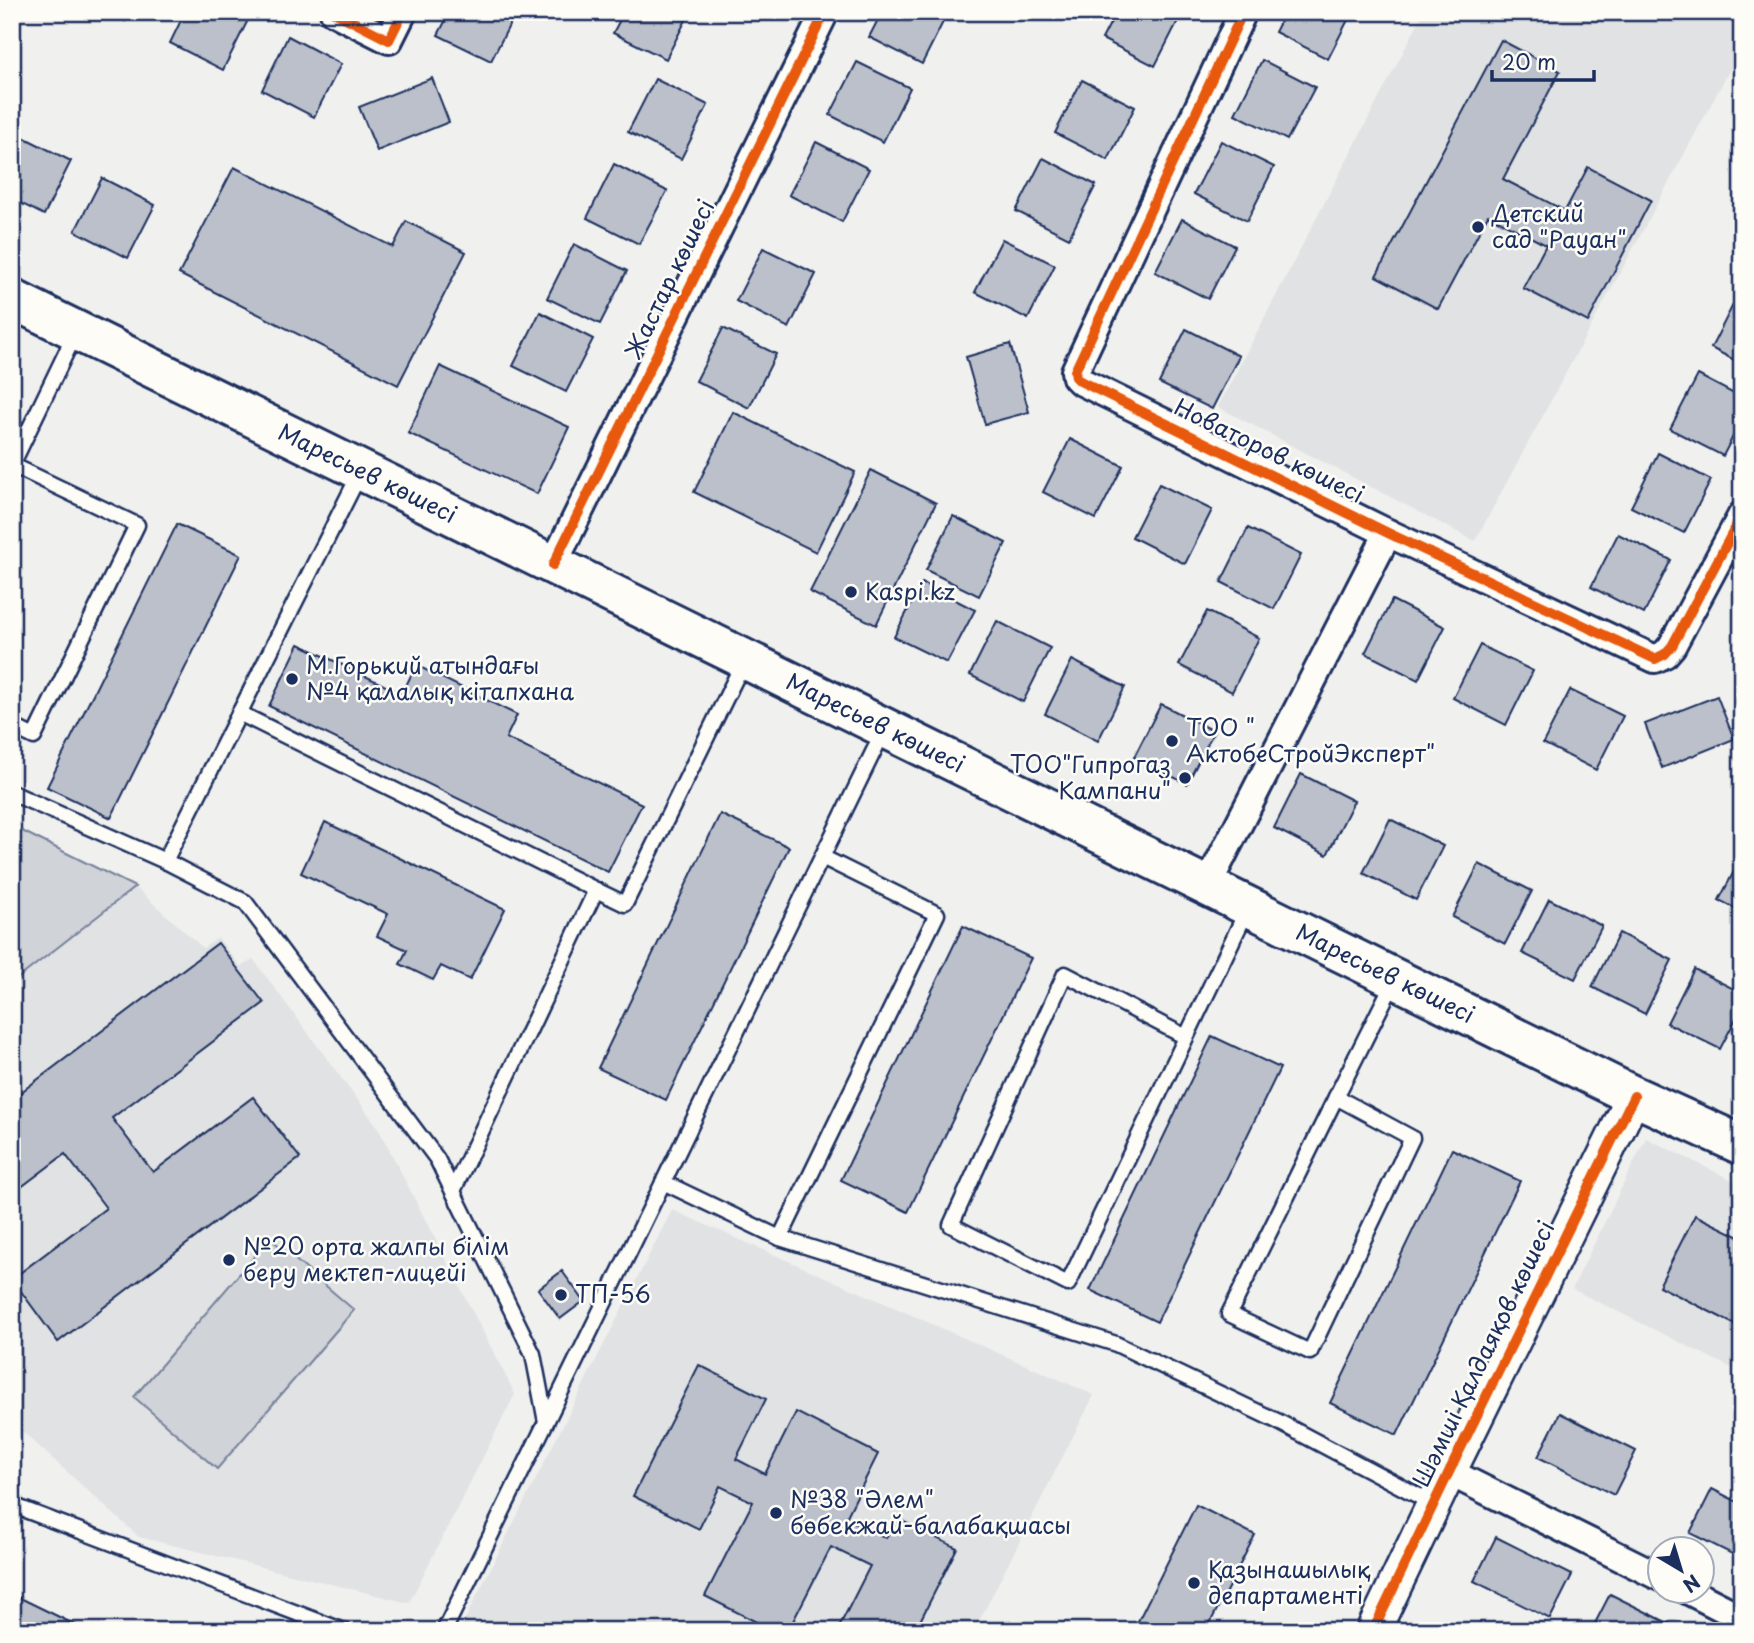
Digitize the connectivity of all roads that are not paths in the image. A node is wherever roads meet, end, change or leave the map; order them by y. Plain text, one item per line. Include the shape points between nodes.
1 (334, 12) edge
2 (402, 12) edge
3 (825, 12) edge
4 (1243, 12) edge
5 (12, 299) edge
6 (76, 330) junction
7 (12, 465) edge
8 (361, 471) junction
9 (1742, 515) edge
10 (1388, 533) junction
11 (553, 565) junction
12 (745, 659) junction
13 (239, 713) junction
14 (12, 726) edge
15 (885, 728) junction
16 (12, 793) edge
17 (822, 857) junction
18 (165, 861) junction
19 (1207, 886) junction
20 (596, 890) junction
21 (1249, 907) junction
22 (1395, 979) junction
23 (1186, 1037) junction
24 (1634, 1096) junction
25 (1336, 1097) junction
26 (1742, 1145) edge
27 (663, 1182) junction
28 (453, 1191) junction
29 (779, 1238) junction
30 (546, 1422) junction
31 (1449, 1472) junction
32 (1434, 1504) junction
33 (12, 1505) edge
34 (1646, 1570) edge
35 (1713, 1604) edge
36 (1742, 1618) edge
37 (344, 1631) edge
38 (443, 1631) edge
39 (1373, 1631) edge

1 - 2 street via 389,40
3 - 11 street, Жастар көшесі
4 - 10 street, Новаторов көшесі via 1076,377
5 - 6 main road, Маресьев көшесі
6 - 7 lane
6 - 8 main road, Маресьев көшесі
7 - 14 lane via 137,525 34,737
8 - 11 main road, Маресьев көшесі
8 - 13 lane
9 - 10 street, Новаторов көшесі via 1672,646 1655,659
10 - 19 street
11 - 12 main road, Маресьев көшесі
12 - 15 main road, Маресьев көшесі
12 - 20 lane via 625,904
13 - 18 lane
13 - 20 lane
15 - 17 lane
15 - 19 main road, Маресьев көшесі
16 - 18 lane
17 - 27 lane
17 - 29 lane via 937,914
18 - 28 lane via 245,902 437,1158
19 - 21 main road, Маресьев көшесі
20 - 28 lane
21 - 22 main road, Маресьев көшесі
21 - 23 lane
22 - 24 main road, Маресьев көшесі
22 - 25 lane
23 - 23 lane via 1068,1284 951,1225 1065,974
24 - 26 main road, Маресьев көшесі
24 - 31 street, Шәмші Қалдаяқов көшесі
25 - 25 lane via 1229,1314 1310,1352 1412,1138
27 - 29 lane
27 - 30 lane
28 - 30 lane via 533,1354
29 - 32 lane via 1116,1344 1277,1421
30 - 38 lane
31 - 32 street, Шәмші Қалдаяқов көшесі
31 - 34 street
32 - 39 street, Шәмші Қалдаяқов көшесі
33 - 37 lane
35 - 36 street

